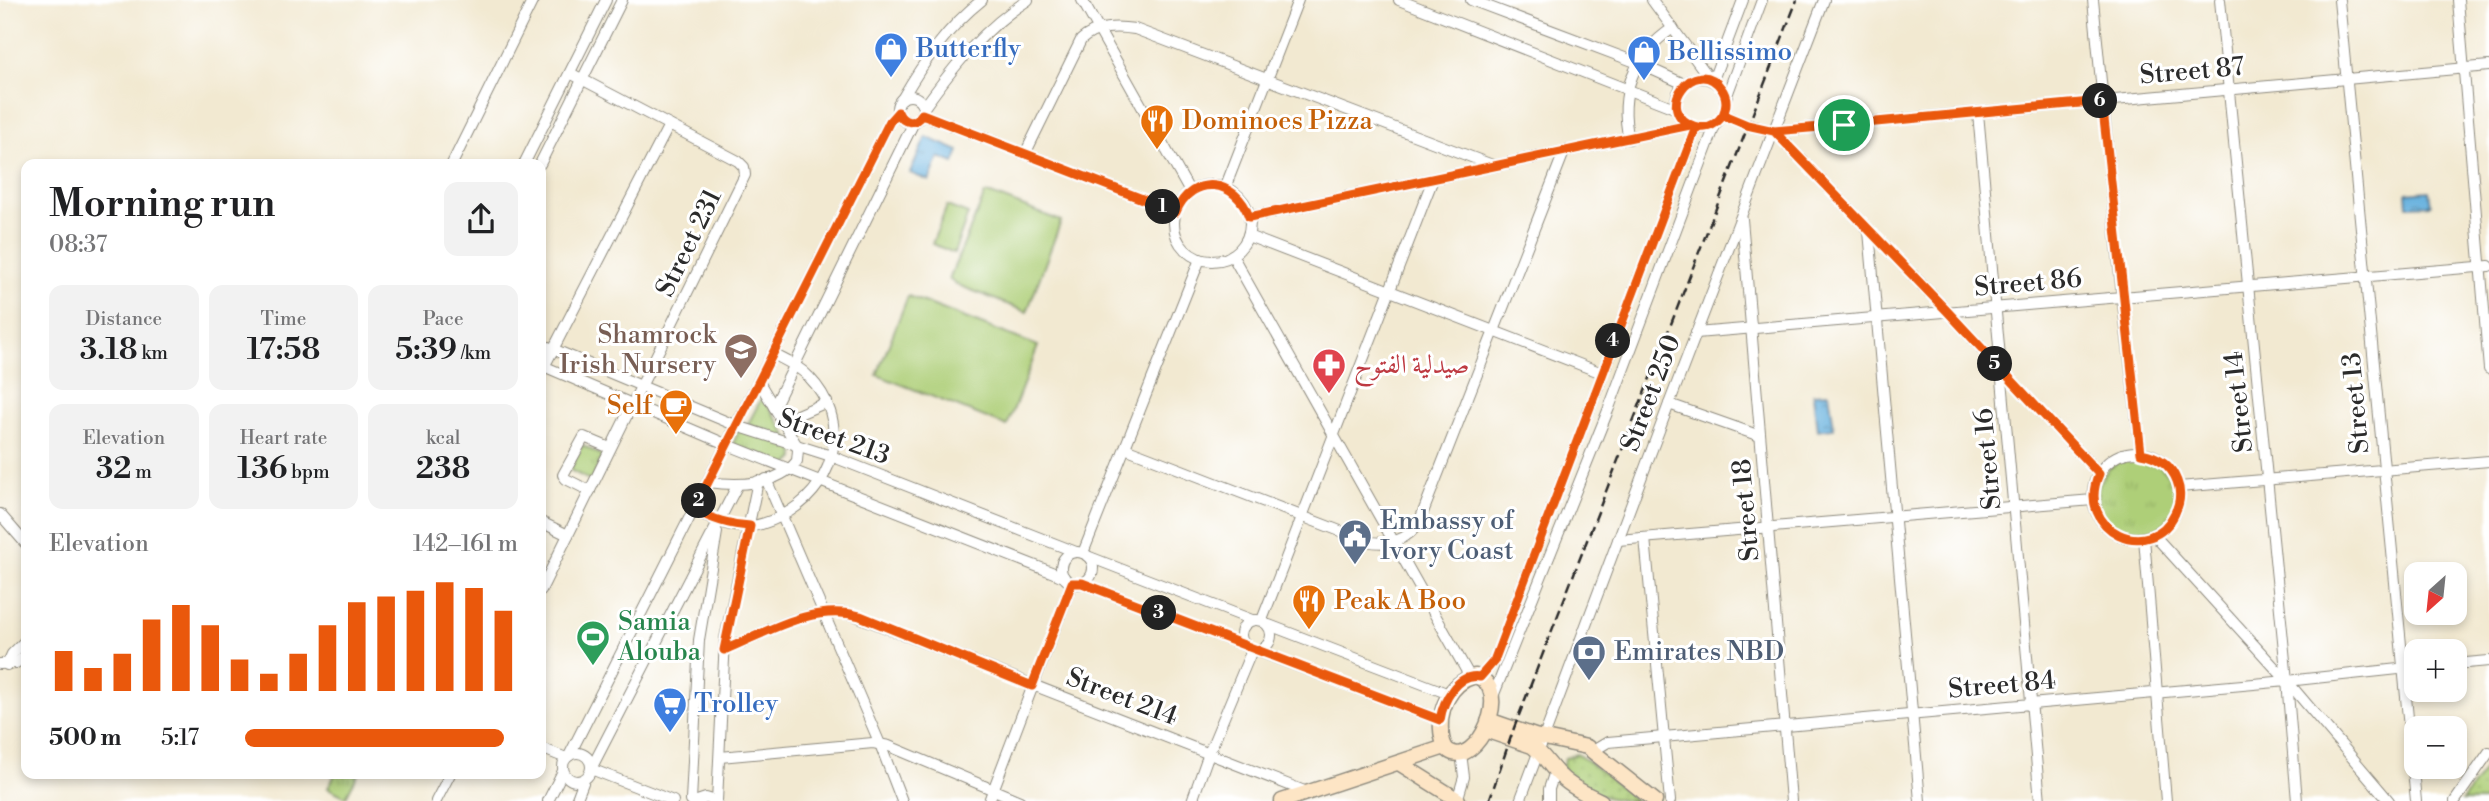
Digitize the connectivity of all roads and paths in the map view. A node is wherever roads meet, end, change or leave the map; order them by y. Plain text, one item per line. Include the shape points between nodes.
1 (533, 0) edge
2 (606, 0) edge
3 (622, 0) edge
4 (982, 0) edge
5 (1028, 0) edge
6 (1082, 0) edge
7 (1298, 0) edge
8 (1399, 0) edge
9 (1471, 0) edge
10 (1652, 0) edge
11 (1743, 0) edge
12 (1762, 0) edge
13 (1824, 0) edge
14 (2093, 0) edge
15 (2220, 0) edge
16 (2339, 0) edge
17 (2458, 0) edge
18 (1673, 28) junction
19 (1098, 29) junction
20 (1638, 63) junction
21 (2489, 66) edge
22 (2464, 67) junction
23 (570, 74) junction
24 (2346, 78) junction
25 (582, 80) junction
26 (1267, 80) junction
27 (1712, 80) junction
28 (1684, 85) junction
29 (1628, 88) junction
30 (2229, 89) junction
31 (1726, 98) junction
32 (902, 99) junction
33 (2102, 101) junction
34 (1677, 108) junction
35 (898, 112) junction
36 (1978, 113) junction
37 (920, 115) junction
38 (1723, 115) junction
39 (1716, 124) junction
40 (669, 125) junction
41 (1693, 126) junction
42 (1774, 131) junction
43 (1629, 139) junction
44 (1564, 152) junction
45 (1025, 154) junction
46 (454, 159) edge
47 (527, 159) edge
48 (542, 159) edge
49 (1495, 166) junction
50 (1433, 179) junction
51 (1225, 188) junction
52 (1191, 192) junction
53 (1176, 212) junction
54 (1741, 216) junction
55 (1249, 217) junction
56 (1869, 231) junction
57 (1248, 236) junction
58 (1232, 255) junction
59 (1200, 259) junction
60 (2484, 267) edge
61 (2365, 276) junction
62 (2249, 286) junction
63 (1390, 290) junction
64 (2122, 296) junction
65 (1996, 307) junction
66 (1947, 311) junction
67 (1877, 317) junction
68 (1751, 328) junction
69 (1494, 331) junction
70 (1696, 333) junction
71 (546, 346) edge
72 (554, 349) junction
73 (773, 354) junction
74 (546, 361) edge
75 (795, 365) junction
76 (546, 367) edge
77 (2489, 369) edge
78 (2001, 371) junction
79 (1602, 373) junction
80 (759, 382) junction
81 (641, 386) junction
82 (827, 402) junction
83 (632, 404) junction
84 (1669, 404) junction
85 (774, 407) junction
86 (783, 421) junction
87 (737, 426) junction
88 (1334, 435) junction
89 (1760, 436) junction
90 (796, 444) junction
91 (728, 445) junction
92 (610, 449) junction
93 (1125, 449) junction
94 (2141, 453) junction
95 (831, 456) junction
96 (2489, 461) edge
97 (788, 469) junction
98 (2384, 471) junction
99 (2099, 474) junction
100 (762, 480) junction
101 (2267, 480) junction
102 (709, 482) junction
103 (822, 482) junction
104 (738, 484) junction
105 (2179, 487) junction
106 (590, 491) junction
107 (2093, 500) junction
108 (2014, 507) junction
109 (694, 510) junction
110 (0, 514) edge
111 (781, 516) junction
112 (1302, 517) junction
113 (1895, 517) junction
114 (719, 521) junction
115 (546, 524) edge
116 (750, 526) junction
117 (1769, 527) junction
118 (568, 535) junction
119 (2149, 537) junction
120 (21, 538) edge
121 (1645, 538) junction
122 (1618, 540) junction
123 (1394, 541) junction
124 (1082, 554) junction
125 (546, 580) edge
126 (1073, 581) junction
127 (822, 612) junction
128 (1261, 622) junction
129 (21, 645) edge
130 (1251, 649) junction
131 (724, 650) junction
132 (21, 659) edge
133 (2489, 661) edge
134 (2467, 663) edge
135 (4, 664) edge
136 (2403, 668) junction
137 (1475, 677) junction
138 (2287, 681) junction
139 (1032, 686) junction
140 (2157, 693) junction
141 (1449, 694) junction
142 (1492, 700) junction
143 (2031, 704) junction
144 (1912, 715) junction
145 (1440, 720) junction
146 (1487, 725) junction
147 (1786, 726) junction
148 (1664, 737) junction
149 (880, 744) junction
150 (1541, 744) junction
151 (1445, 747) junction
152 (546, 750) edge
153 (1593, 751) junction
154 (2489, 752) edge
155 (1209, 753) junction
156 (1461, 753) junction
157 (568, 757) junction
158 (720, 757) junction
159 (1399, 763) junction
160 (592, 768) junction
161 (563, 771) junction
162 (1555, 771) junction
163 (447, 779) edge
164 (584, 780) junction
165 (993, 790) junction
166 (1308, 792) junction
167 (436, 801) edge
168 (548, 801) edge
169 (576, 801) edge
170 (673, 801) edge
171 (691, 801) edge
172 (697, 801) edge
173 (717, 801) edge
174 (902, 801) edge
175 (989, 801) edge
176 (1020, 801) edge
177 (1192, 801) edge
178 (1282, 801) edge
179 (1457, 801) edge
180 (1520, 801) edge
181 (1549, 801) edge
182 (1601, 801) edge
183 (1655, 801) edge
184 (1670, 801) edge
185 (1791, 801) edge
186 (1920, 801) edge
187 (2040, 801) edge
188 (2166, 801) edge
189 (2297, 801) edge
190 (2389, 801) edge
191 (2416, 801) edge
192 (2455, 801) edge

1 - 46 street
2 - 23 street
3 - 25 street
4 - 32 street via 932,51
5 - 37 street via 967,51
6 - 19 street
7 - 26 street
8 - 29 street
9 - 20 street
10 - 18 street
11 - 27 street
12 - 31 street
13 - 42 street, Street 250
14 - 33 street
15 - 30 street, Street 14
16 - 24 street, Street 13
17 - 22 street
18 - 20 street via 1648,48
18 - 27 street
19 - 26 street via 1135,29
19 - 45 street via 1088,33 1076,49
19 - 52 street
20 - 28 street
20 - 29 street
21 - 22 street, Street 87
22 - 24 street, Street 87
22 - 60 street
23 - 25 street, Street 231
23 - 47 street
24 - 30 street, Street 87
24 - 61 street, Street 13
25 - 40 street, Street 231
25 - 48 street
26 - 49 street
26 - 51 street
27 - 28 street via 1699,78
27 - 31 street
28 - 34 street
29 - 34 street
29 - 43 street via 1625,122
30 - 33 street, Street 87
30 - 62 street, Street 14
31 - 38 street
32 - 35 street
32 - 37 street via 916,98
33 - 36 street, Street 87
33 - 64 street
34 - 41 street
35 - 37 street via 902,119
35 - 73 street
36 - 42 street, Street 87
36 - 65 street, Street 16
37 - 45 street
37 - 75 street
38 - 39 street
38 - 42 street
39 - 41 street
39 - 142 street, Street 250
40 - 72 street
40 - 81 street, Street 231 via 738,161 745,175
41 - 43 street
41 - 79 street, Street 250
42 - 54 street, Street 250
42 - 56 street
43 - 44 street
44 - 49 street
44 - 69 street
45 - 53 street
49 - 50 street
50 - 55 street
50 - 63 street
51 - 52 street via 1207,185
51 - 55 street via 1237,194
52 - 53 street
53 - 59 street via 1178,240
54 - 68 street, Street 18
54 - 70 street, Street 250
55 - 57 street
56 - 66 street
56 - 67 street
57 - 58 street
57 - 63 street
58 - 59 street via 1216,261
58 - 88 street
59 - 93 street
60 - 61 street, Street 86
60 - 77 street
61 - 62 street, Street 86
61 - 98 street, Street 13
62 - 64 street, Street 86
62 - 101 street, Street 14
63 - 69 street
63 - 88 street
64 - 65 street, Street 86
64 - 94 street
65 - 66 street, Street 86
65 - 78 street, Street 16
66 - 67 street, Street 86
66 - 78 street
67 - 68 street, Street 86
67 - 113 street
68 - 70 street, Street 86
68 - 89 street, Street 18
69 - 79 street
69 - 123 street via 1420,520 1410,534
70 - 84 street, Street 250
71 - 72 street, Street 213
72 - 74 street
72 - 81 street, Street 213
73 - 75 street
73 - 80 street
75 - 82 street
75 - 85 street
76 - 83 street, Street 213
78 - 99 street
78 - 108 street, Street 16
79 - 137 street, Street 250 via 1494,661
80 - 85 street
80 - 87 street
81 - 83 street, Street 231
81 - 87 street, Street 213
82 - 86 street
82 - 95 street via 834,438
83 - 91 street, Street 213
83 - 92 street, Street 231
84 - 89 street
84 - 122 street, Street 250
85 - 86 street
86 - 90 street
87 - 90 street, Street 213
87 - 91 street
88 - 112 street
88 - 123 street
89 - 117 street, Street 18
90 - 95 street, Street 213
90 - 97 street via 799,456
91 - 97 street, Street 213
91 - 102 street
92 - 106 street, Street 231
92 - 106 street via 584,437 563,475
93 - 112 street
93 - 124 street
94 - 99 street via 2117,457
94 - 105 street via 2165,464
95 - 103 street
95 - 124 street, Street 213
96 - 98 street
97 - 100 street
97 - 103 street, Street 213
98 - 101 street
98 - 136 street, Street 13
99 - 107 street
100 - 104 street
100 - 111 street
100 - 116 street
101 - 105 street
101 - 138 street, Street 14
102 - 104 street
102 - 109 street
103 - 111 street
103 - 126 street, Street 213
104 - 114 street
105 - 119 street via 2177,510 2164,529
106 - 118 street, Street 231
107 - 108 street
107 - 119 street via 2102,522 2113,532 2128,538
108 - 113 street
108 - 143 street, Street 16
109 - 114 street
109 - 157 street
110 - 120 street
111 - 116 street
111 - 127 street
112 - 123 street via 1376,544
112 - 128 street
113 - 117 street
113 - 144 street
114 - 116 street
114 - 160 street
114 - 171 street via 699,640
115 - 118 street
116 - 131 street
117 - 121 street
117 - 147 street, Street 18
118 - 125 street, Street 231
119 - 138 street
119 - 140 street
121 - 122 street
121 - 148 street
122 - 150 street, Street 250
123 - 137 street
124 - 126 street via 1092,563 1093,571 1089,579
124 - 126 street via 1068,555 1063,561 1061,569
124 - 128 street, Street 213
126 - 130 street, Street 213
126 - 139 street
127 - 131 street, Street 214
127 - 139 street, Street 214 via 860,616
127 - 149 street
128 - 130 street via 1242,629 1241,638
128 - 130 street via 1272,635 1269,644
128 - 141 street, Street 213
129 - 135 street
130 - 145 street, Street 213
130 - 155 street
131 - 158 street
132 - 135 street
133 - 134 street
136 - 138 street, Street 84
136 - 191 street, Street 13
137 - 141 main road
137 - 142 main road via 1487,684
138 - 140 street, Street 84
138 - 189 street, Street 14
138 - 190 street
139 - 155 street, Street 214
139 - 165 street
140 - 143 street, Street 84
140 - 188 street
141 - 145 main road
142 - 146 main road
143 - 144 street, Street 84
143 - 187 street, Street 16
144 - 147 street, Street 84
144 - 186 street
145 - 151 main road
146 - 150 main road
146 - 156 main road
147 - 148 street, Street 84
147 - 185 street, Street 18
148 - 153 street, Street 84 via 1608,742
148 - 184 street
149 - 158 street
149 - 165 street
149 - 174 street
150 - 153 main road via 1574,743
150 - 162 main road
150 - 180 street, Street 250
151 - 156 main road
151 - 159 main road
152 - 157 street
153 - 183 main road
154 - 192 street
155 - 166 street, Street 214
155 - 177 street
156 - 179 street via 1464,777
157 - 160 street via 584,755
157 - 161 street
158 - 173 street
159 - 166 main road
159 - 179 main road
160 - 164 street
160 - 170 street
161 - 164 street via 572,780
161 - 168 street
162 - 181 street
162 - 182 main road via 1574,788
163 - 167 street
164 - 169 street
165 - 175 street
165 - 176 street
166 - 178 main road
172 - 173 street

